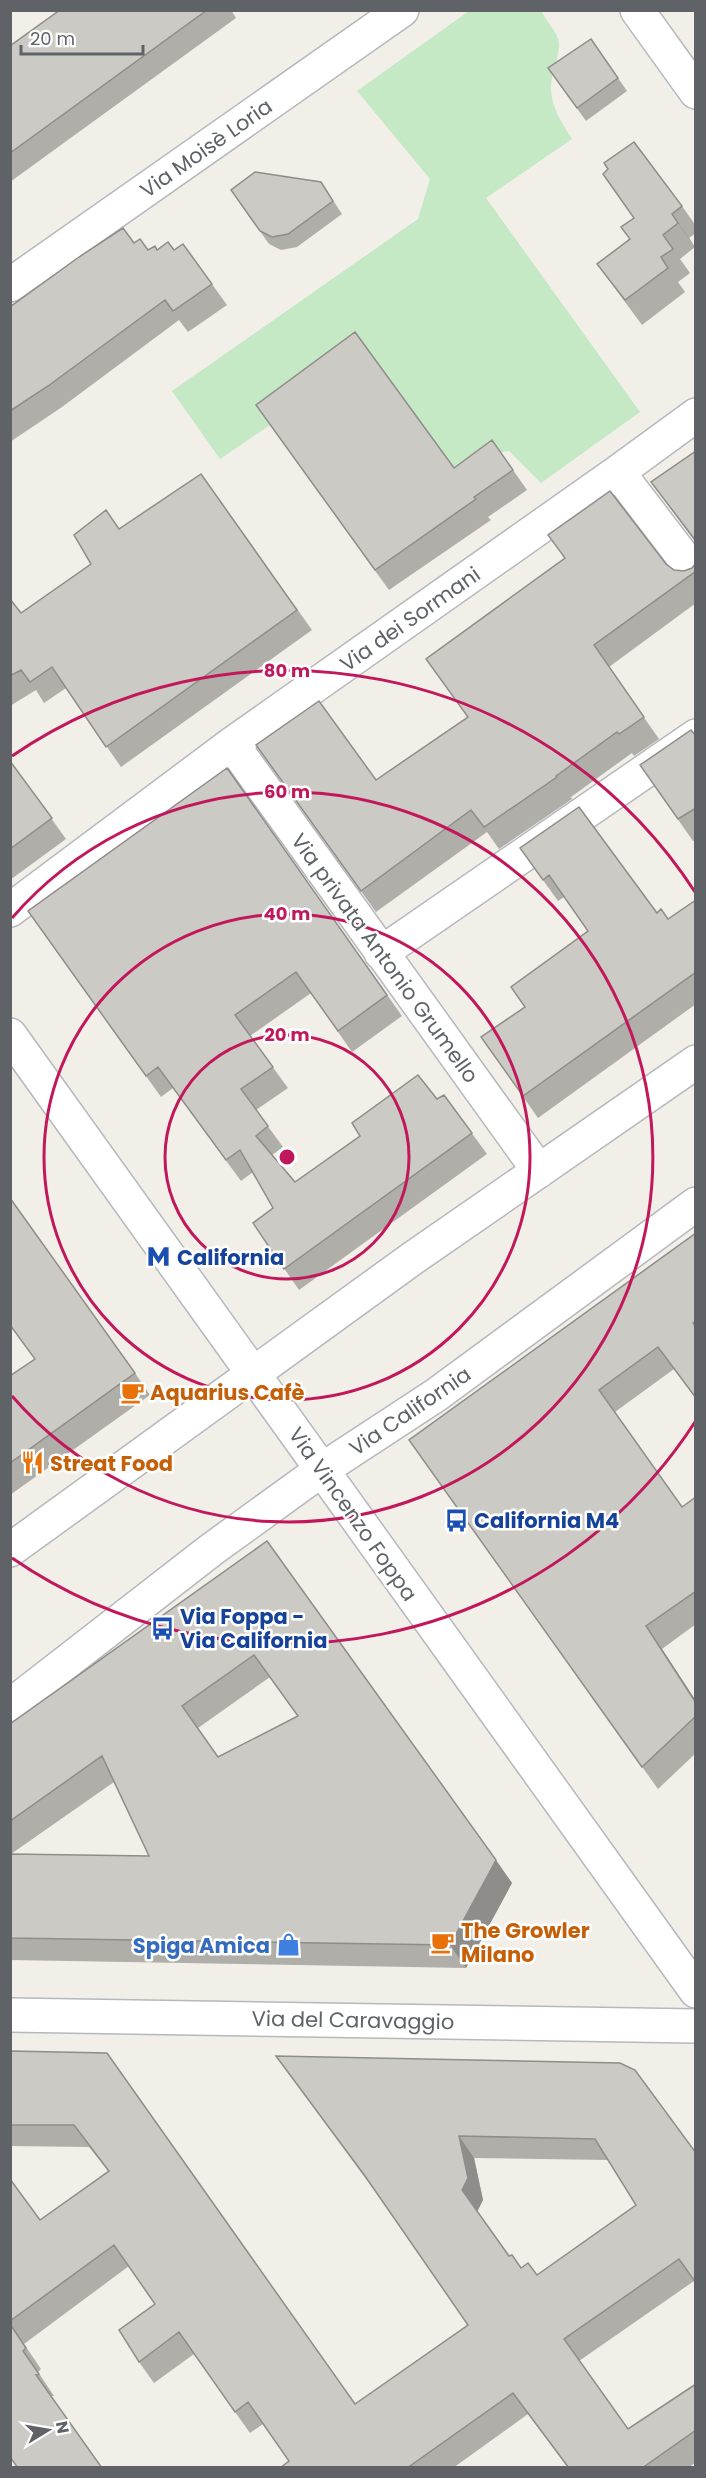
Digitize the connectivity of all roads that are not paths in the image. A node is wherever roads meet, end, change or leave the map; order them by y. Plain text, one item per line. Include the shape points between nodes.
1 (402, 10) edge
2 (637, 10) edge
3 (696, 92) edge
4 (10, 285) edge
5 (696, 415) edge
6 (618, 472) junction
7 (696, 574) edge
8 (696, 736) edge
9 (232, 744) junction
10 (10, 910) edge
11 (381, 954) junction
12 (10, 1035) edge
13 (696, 1062) edge
14 (539, 1171) junction
15 (696, 1204) edge
16 (254, 1372) junction
17 (320, 1470) junction
18 (10, 1550) edge
19 (10, 1706) edge
20 (696, 1992) edge
21 (10, 2015) edge
22 (696, 2026) edge

1 - 4 street, Via Moisè Loria
2 - 3 street
5 - 6 street, Via dei Sormani
6 - 7 street
6 - 9 street, Via dei Sormani
8 - 11 street
9 - 10 street, Via dei Sormani
9 - 11 street, Via privata Antonio Grumello
11 - 14 street, Via privata Antonio Grumello
12 - 16 street, Via Vincenzo Foppa
13 - 14 street
14 - 16 street
15 - 17 street, Via California via 436,1395
16 - 17 street, Via Vincenzo Foppa
16 - 18 street
17 - 19 street, Via California
17 - 20 street, Via Vincenzo Foppa
21 - 22 street, Via del Caravaggio

